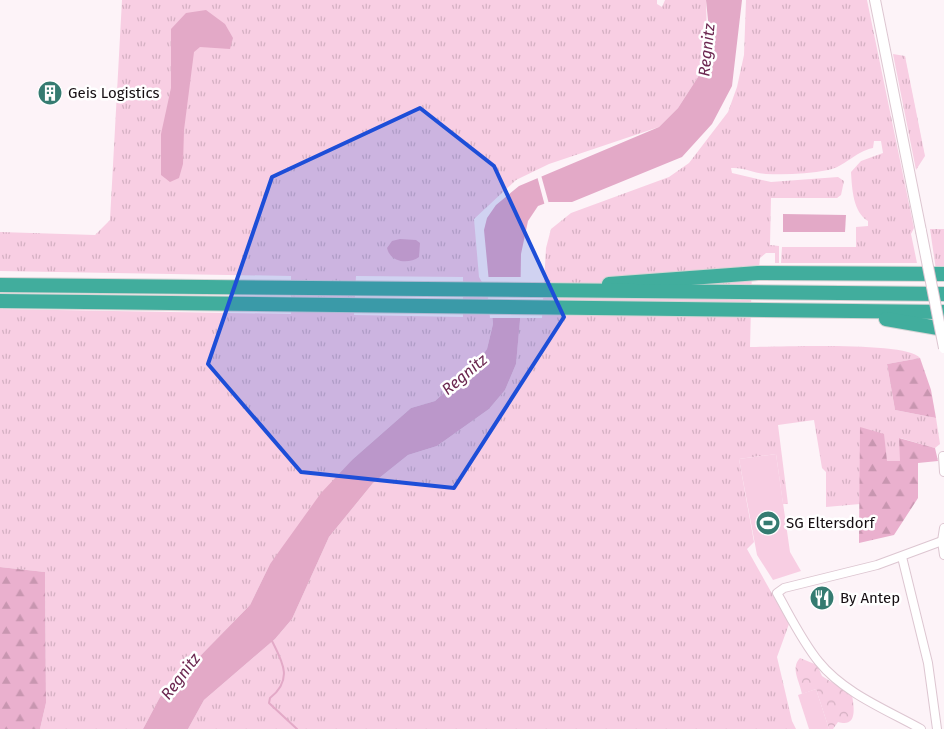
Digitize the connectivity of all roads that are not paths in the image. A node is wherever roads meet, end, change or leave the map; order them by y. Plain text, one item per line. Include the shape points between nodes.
1 (875, 0) edge
2 (944, 274) edge
3 (774, 284) junction
4 (0, 285) edge
5 (693, 285) junction
6 (944, 285) edge
7 (563, 292) junction
8 (944, 294) edge
9 (0, 301) edge
10 (780, 311) junction
11 (944, 312) edge
12 (944, 329) edge
13 (944, 348) edge
14 (943, 456) edge
15 (944, 472) edge
16 (944, 528) edge
17 (942, 541) junction
18 (944, 555) edge
19 (902, 557) junction
20 (921, 729) edge
21 (936, 729) edge

1 - 13 street, bridge
2 - 3 highway
3 - 5 highway
3 - 6 highway via 835,287
3 - 8 highway
4 - 7 highway
5 - 7 highway
5 - 7 highway via 595,286
9 - 10 highway
10 - 11 highway
10 - 12 highway via 896,320
14 - 15 street
16 - 17 street
17 - 18 street
17 - 19 street
19 - 20 street via 784,588 777,593 812,652 826,669 847,686
19 - 21 street via 928,663

